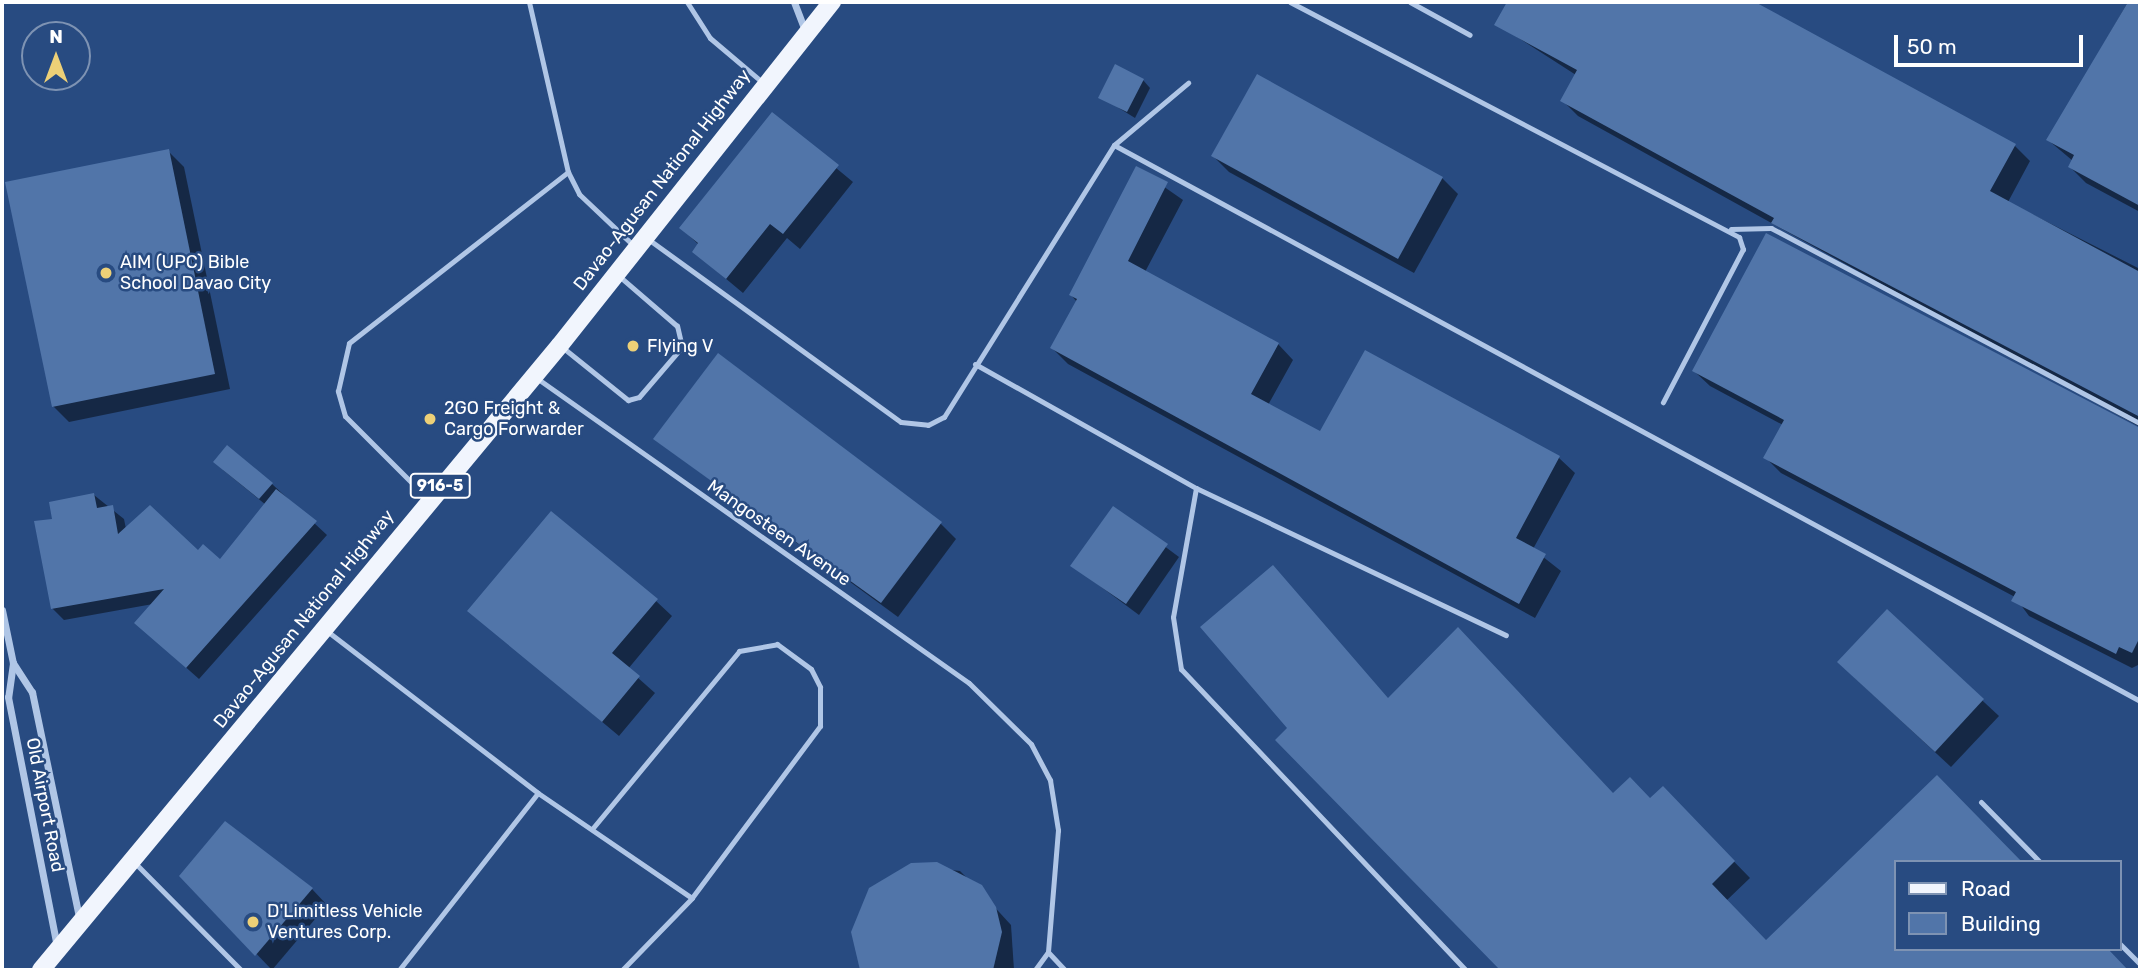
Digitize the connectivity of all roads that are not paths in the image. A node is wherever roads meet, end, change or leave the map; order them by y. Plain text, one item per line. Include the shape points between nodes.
1 (530, 2) edge
2 (687, 2) edge
3 (794, 2) edge
4 (832, 2) edge
5 (1290, 2) edge
6 (1410, 2) edge
7 (806, 33) junction
8 (1470, 35) dead end
9 (1188, 83) dead end
10 (765, 84) junction
11 (1114, 145) junction
12 (568, 172) junction
13 (1731, 229) junction
14 (640, 241) junction
15 (615, 273) junction
16 (560, 345) junction
17 (975, 364) junction
18 (532, 376) junction
19 (1663, 402) dead end
20 (2140, 423) edge
21 (1196, 488) junction
22 (428, 499) junction
23 (2, 610) edge
24 (321, 627) junction
25 (1506, 635) dead end
26 (13, 663) junction
27 (2140, 701) edge
28 (538, 793) junction
29 (1981, 802) dead end
30 (592, 829) junction
31 (2038, 860) edge
32 (135, 863) junction
33 (692, 898) junction
34 (81, 927) junction
35 (2121, 945) edge
36 (1048, 952) junction
37 (59, 954) junction
38 (2140, 964) edge
39 (44, 970) edge
40 (241, 970) edge
41 (399, 970) edge
42 (622, 970) edge
43 (1035, 970) edge
44 (1065, 970) edge
45 (1466, 970) edge

1 - 12 lane
2 - 10 lane via 710,38
3 - 7 street
4 - 7 main road, Davao-Agusan National Highway / 916-5
5 - 13 lane
6 - 8 lane
7 - 10 main road, Davao-Agusan National Highway / 916-5
9 - 11 lane
10 - 14 main road, Davao-Agusan National Highway / 916-5
11 - 17 lane
11 - 27 lane
12 - 14 lane via 579,194
12 - 22 lane via 349,343 338,391 345,416
13 - 19 lane via 1743,249
13 - 20 lane via 1771,228
14 - 15 main road, Davao-Agusan National Highway / 916-5
14 - 17 lane via 901,422 928,425 944,417
15 - 16 main road, Davao-Agusan National Highway / 916-5
15 - 16 lane via 677,326 682,347 639,397 628,400
16 - 18 main road, Davao-Agusan National Highway / 916-5
17 - 21 lane
18 - 22 main road, Davao-Agusan National Highway / 916-5
18 - 36 lane, Mangosteen Avenue via 969,683 1006,717 1042,762 1056,806
21 - 25 lane
21 - 45 lane via 1173,617 1181,669
22 - 24 main road, Davao-Agusan National Highway / 916-5
23 - 26 street, Old Airport Road
24 - 28 lane
24 - 32 main road, Davao-Agusan National Highway / 916-5
26 - 34 street, Old Airport Road via 32,692
26 - 37 street, Old Airport Road via 8,697
28 - 30 lane
28 - 41 lane
29 - 31 lane
30 - 33 lane
30 - 33 lane via 739,650 777,644 794,652 820,687 820,726
32 - 34 main road, Davao-Agusan National Highway / 916-5
32 - 40 lane
33 - 42 lane
34 - 37 main road, Davao-Agusan National Highway / 916-5
35 - 38 lane
36 - 43 lane
36 - 44 lane
37 - 39 main road, Davao-Agusan National Highway / 916-5

